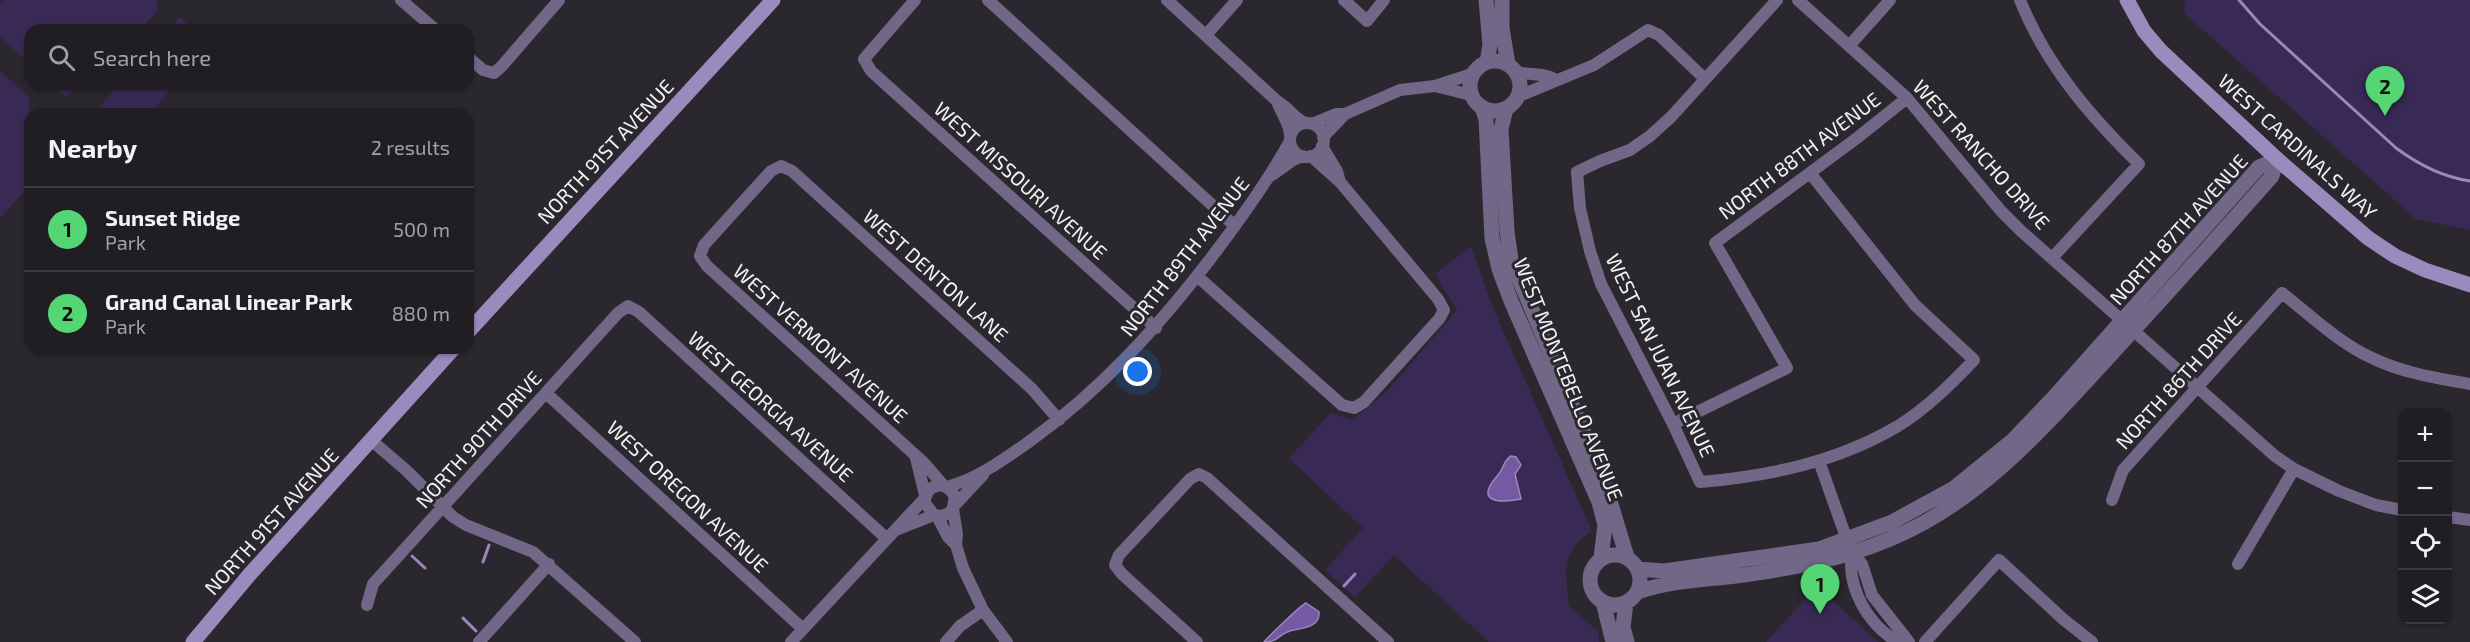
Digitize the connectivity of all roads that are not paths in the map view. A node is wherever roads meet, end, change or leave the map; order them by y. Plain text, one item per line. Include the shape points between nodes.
1 (401, 0) edge
2 (559, 0) edge
3 (772, 0) edge
4 (915, 0) edge
5 (988, 0) edge
6 (1167, 0) edge
7 (1237, 0) edge
8 (1344, 0) edge
9 (1384, 0) edge
10 (1486, 0) edge
11 (1502, 0) edge
12 (1777, 0) edge
13 (1798, 0) edge
14 (1890, 0) edge
15 (2020, 0) edge
16 (2127, 0) edge
17 (429, 24) edge
18 (1206, 35) junction
19 (1849, 46) junction
20 (474, 62) edge
21 (1487, 62) junction
22 (1512, 68) junction
23 (1472, 74) junction
24 (1705, 78) junction
25 (1554, 79) junction
26 (1435, 86) junction
27 (1471, 95) junction
28 (1519, 96) junction
29 (1906, 98) junction
30 (1277, 101) junction
31 (1482, 108) junction
32 (1506, 109) junction
33 (1345, 114) junction
34 (1309, 124) junction
35 (1290, 138) junction
36 (1322, 142) junction
37 (1307, 156) junction
38 (2277, 159) junction
39 (1810, 173) junction
40 (1272, 175) junction
41 (1340, 182) junction
42 (1235, 226) junction
43 (700, 256) joint
44 (2052, 258) junction
45 (1197, 276) junction
46 (2470, 285) edge
47 (628, 306) joint
48 (474, 325) edge
49 (2127, 327) junction
50 (1155, 328) junction
51 (449, 354) edge
52 (2470, 384) edge
53 (2197, 389) junction
54 (546, 393) junction
55 (1059, 420) junction
56 (1673, 424) junction
57 (371, 440) junction
58 (916, 458) junction
59 (1819, 461) junction
60 (2294, 469) junction
61 (984, 473) junction
62 (945, 486) junction
63 (925, 496) junction
64 (2112, 500) dead end
65 (441, 507) junction
66 (954, 507) junction
67 (2398, 509) edge
68 (935, 515) junction
69 (2452, 518) edge
70 (2470, 520) edge
71 (890, 534) junction
72 (956, 545) junction
73 (1850, 546) junction
74 (1627, 557) junction
75 (1601, 558) junction
76 (549, 564) junction
77 (2238, 564) dead end
78 (1638, 568) junction
79 (1638, 592) junction
80 (1603, 602) junction
81 (1626, 603) junction
82 (367, 605) dead end
83 (982, 610) junction
84 (1886, 613) junction
85 (1875, 623) junction
86 (803, 629) junction
87 (193, 642) edge
88 (479, 642) edge
89 (635, 642) edge
90 (791, 642) edge
91 (945, 642) edge
92 (1007, 642) edge
93 (1197, 642) edge
94 (1388, 642) edge
95 (1612, 642) edge
96 (1627, 642) edge
97 (1898, 642) edge
98 (1909, 642) edge
99 (1925, 642) edge
100 (2092, 642) edge

1 - 17 street
2 - 20 street via 494,73
3 - 48 main road, NORTH 91ST AVENUE
4 - 50 street, WEST MISSOURI AVENUE via 864,59 871,71
5 - 42 street
6 - 18 street
7 - 18 street
8 - 9 street via 1366,21
10 - 21 street via 1490,45
11 - 22 street via 1502,28
12 - 24 street
13 - 19 street, WEST RANCHO DRIVE
14 - 19 street
15 - 44 street via 2040,44 2070,88 2104,130 2139,164
16 - 38 main road, WEST CARDINALS WAY via 2144,31 2161,51
18 - 30 street
19 - 29 street, WEST RANCHO DRIVE
21 - 22 street via 1498,60
21 - 23 street
22 - 25 street
22 - 28 street via 1521,87
23 - 26 street
23 - 27 street
24 - 25 street via 1659,35 1648,30 1594,65
24 - 56 street, WEST SAN JUAN AVENUE via 1650,136 1630,150 1577,172 1580,208 1601,284
25 - 28 street
26 - 27 street
26 - 33 street via 1400,90
27 - 31 street
28 - 32 street
29 - 39 street, NORTH 88TH AVENUE
29 - 44 street, WEST RANCHO DRIVE via 2001,211
30 - 34 street
30 - 35 street via 1290,128
31 - 32 street
31 - 75 street, WEST MONTEBELLO AVENUE via 1492,238 1499,269 1599,502 1605,525
32 - 74 street, WEST MONTEBELLO AVENUE via 1501,129 1511,260 1603,478
33 - 34 street
33 - 36 street
34 - 35 street via 1296,127
34 - 36 street via 1321,131
35 - 37 street via 1294,151
35 - 40 street, NORTH 89TH AVENUE
36 - 37 street
36 - 41 street
37 - 40 street, NORTH 89TH AVENUE via 1293,160
37 - 41 street
38 - 46 main road, WEST CARDINALS WAY via 2368,238 2395,256
38 - 49 street, NORTH 87TH AVENUE via 2259,167
39 - 56 street, NORTH 88TH AVENUE via 1715,243 1787,368
39 - 59 street via 1915,305 1974,360 1941,393 1898,426
40 - 42 street, NORTH 89TH AVENUE
41 - 45 street via 1438,298 1443,310 1364,402 1354,408 1342,405
42 - 45 street, NORTH 89TH AVENUE
43 - 55 street, WEST DENTON LANE via 704,245 763,179 782,166 1032,389
43 - 58 street, WEST VERMONT AVENUE
44 - 49 street, WEST RANCHO DRIVE
45 - 50 street, NORTH 89TH AVENUE
47 - 54 street, NORTH 90TH DRIVE
47 - 71 street, WEST GEORGIA AVENUE
49 - 53 street, WEST RANCHO DRIVE
49 - 73 street, NORTH 87TH AVENUE via 1987,463 1954,488
50 - 55 street, NORTH 89TH AVENUE
51 - 57 main road, NORTH 91ST AVENUE
52 - 53 street, NORTH 86TH DRIVE via 2418,375 2371,358 2282,293
53 - 60 street, WEST RANCHO DRIVE
53 - 64 street, NORTH 86TH DRIVE via 2123,470
54 - 65 street, NORTH 90TH DRIVE
54 - 86 street, WEST OREGON AVENUE
55 - 61 street, NORTH 89TH AVENUE
56 - 59 street, WEST SAN JUAN AVENUE via 1700,482 1747,478
57 - 65 street
57 - 87 main road, NORTH 91ST AVENUE
58 - 62 street, WEST VERMONT AVENUE
58 - 63 street
59 - 73 street
60 - 67 street, WEST RANCHO DRIVE via 2346,494
60 - 77 street
61 - 62 street, NORTH 89TH AVENUE
61 - 66 street, NORTH 89TH AVENUE
62 - 63 street via 934,486
62 - 66 street via 953,492
63 - 68 street via 926,508
63 - 71 street
65 - 76 street via 466,525 533,552
65 - 82 street, NORTH 90TH DRIVE via 373,584
66 - 68 street via 948,514
66 - 72 street
68 - 71 street
68 - 72 street
69 - 70 street
71 - 86 street
72 - 83 street
73 - 78 street, NORTH 87TH AVENUE via 1664,571
73 - 79 street, NORTH 87TH AVENUE via 1793,567 1667,584
73 - 84 street via 1862,564 1872,595
73 - 85 street via 1850,567 1858,596
74 - 75 street via 1614,554
74 - 78 street
75 - 80 street via 1589,579 1592,592
76 - 88 street
76 - 89 street
78 - 79 street
79 - 81 street
80 - 81 street
80 - 95 street
81 - 96 street via 1623,627
83 - 91 street
83 - 92 street
84 - 85 street
84 - 98 street
85 - 97 street via 1886,636
86 - 90 street
93 - 94 street via 1115,565 1119,555 1199,474
99 - 100 street via 1999,560

